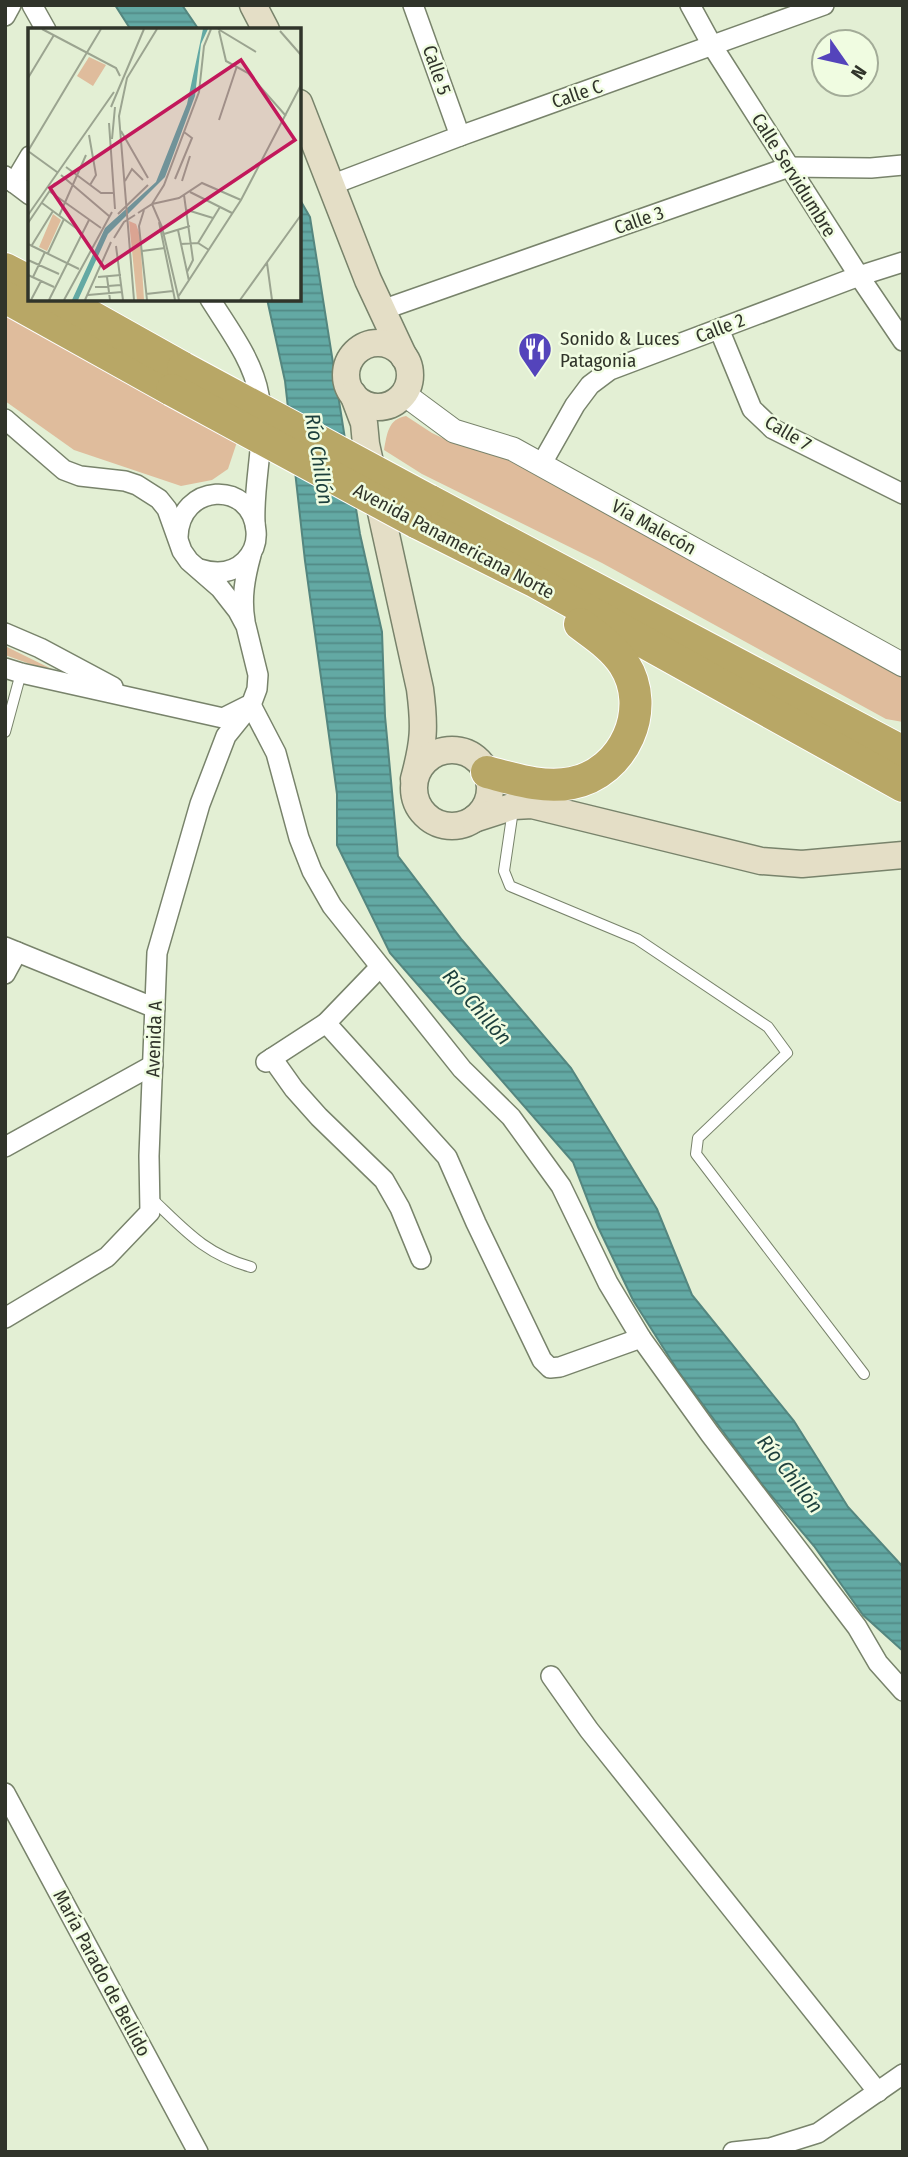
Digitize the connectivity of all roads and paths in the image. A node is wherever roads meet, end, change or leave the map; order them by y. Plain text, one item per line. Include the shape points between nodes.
1 (11, 5) edge
2 (32, 5) edge
3 (253, 5) edge
4 (690, 5) edge
5 (824, 5) edge
6 (418, 6) edge
7 (5, 16) edge
8 (45, 28) edge
9 (265, 28) edge
10 (713, 47) junction
11 (301, 108) edge
12 (460, 136) junction
13 (28, 160) edge
14 (903, 165) edge
15 (789, 167) junction
16 (16, 185) edge
17 (331, 185) junction
18 (903, 262) edge
19 (5, 269) edge
20 (859, 276) junction
21 (368, 280) junction
22 (28, 281) edge
23 (5, 297) edge
24 (63, 301) edge
25 (211, 301) edge
26 (382, 310) junction
27 (719, 329) junction
28 (903, 341) edge
29 (352, 357) junction
30 (404, 357) junction
31 (177, 379) junction
32 (353, 394) junction
33 (401, 397) junction
34 (5, 419) edge
35 (366, 444) junction
36 (258, 460) junction
37 (541, 465) junction
38 (215, 494) junction
39 (903, 494) edge
40 (422, 511) junction
41 (255, 523) junction
42 (178, 538) junction
43 (253, 550) junction
44 (199, 568) junction
45 (536, 582) junction
46 (246, 626) junction
47 (5, 634) edge
48 (903, 665) edge
49 (13, 670) edge
50 (419, 689) junction
51 (146, 702) junction
52 (750, 702) junction
53 (251, 705) junction
54 (864, 730) junction
55 (5, 732) edge
56 (903, 734) edge
57 (903, 752) edge
58 (475, 762) junction
59 (414, 779) junction
60 (903, 786) edge
61 (514, 806) junction
62 (903, 806) edge
63 (474, 820) junction
64 (903, 855) edge
65 (11, 949) edge
66 (380, 967) junction
67 (5, 974) edge
68 (155, 1007) junction
69 (326, 1023) junction
70 (153, 1065) junction
71 (5, 1147) edge
72 (150, 1196) junction
73 (421, 1259) dead end
74 (251, 1267) dead end
75 (5, 1318) edge
76 (641, 1338) junction
77 (864, 1374) dead end
78 (551, 1676) dead end
79 (903, 1691) edge
80 (5, 1793) edge
81 (903, 2074) edge
82 (878, 2092) junction
83 (198, 2152) edge
84 (733, 2152) edge

1 - 7 street
2 - 8 street
3 - 9 main road
4 - 10 street, Calle Servidumbre
5 - 10 street, Calle C
6 - 12 street, Calle 5
10 - 12 street, Calle C
10 - 15 street, Calle Servidumbre
11 - 17 main road
12 - 17 street, Calle C
13 - 16 street
14 - 15 street, Calle 3
15 - 20 street, Calle Servidumbre
15 - 26 street, Calle 3
17 - 21 main road
18 - 20 street, Calle 2
19 - 22 highway
20 - 27 street, Calle 2
20 - 28 street, Calle Servidumbre
21 - 26 main road
21 - 29 main road via 371,314
23 - 31 highway, Avenida Panamericana Norte
24 - 31 highway, Avenida Panamericana Norte
25 - 36 street via 256,383 261,422
26 - 30 main road
27 - 37 street, Calle 2 via 610,370 590,385
27 - 39 street, Calle 7 via 751,409 773,429
29 - 30 main road via 378,344 397,349
29 - 32 main road via 347,376
30 - 33 main road via 410,375
31 - 40 highway, Avenida Panamericana Norte, bridge
32 - 33 main road via 369,406 388,406
32 - 35 main road
33 - 35 main road via 375,425
33 - 37 street, Vía Malecón via 453,431 502,444
34 - 42 street via 64,470 125,481 146,490 167,509
35 - 50 main road
36 - 38 street via 237,484
36 - 41 street
37 - 48 street, Vía Malecón
38 - 41 street via 241,501
38 - 42 street via 191,504 178,526
40 - 45 highway, Avenida Panamericana Norte
40 - 54 highway, Avenida Panamericana Norte
41 - 43 street
42 - 44 street via 181,551
43 - 44 street via 246,560 223,572
43 - 46 street via 242,597
44 - 46 street via 229,598
45 - 52 highway, Avenida Panamericana Norte
45 - 58 highway via 554,604 624,664 636,699 629,737 598,772 564,784 546,784
46 - 53 street via 258,675
47 - 51 street
49 - 51 street
49 - 55 lane
50 - 58 main road via 438,727
50 - 59 main road via 424,738
51 - 53 street via 223,718
52 - 60 highway, Avenida Panamericana Norte
52 - 62 highway
53 - 66 street via 276,754 312,871 332,906
53 - 68 street, Avenida A via 226,736 200,804 158,953
54 - 56 highway
54 - 57 highway, Avenida Panamericana Norte
58 - 59 main road via 442,751 433,754
58 - 63 main road via 490,782 490,793
59 - 63 main road via 416,802 430,820 452,827
61 - 63 main road
61 - 64 main road via 532,805 783,864
61 - 77 lane via 504,871 510,886 637,939 768,1027 787,1053 698,1138 696,1154
65 - 67 street
65 - 68 street
66 - 69 street
66 - 76 street via 462,1069 511,1117 561,1186 608,1283
68 - 70 street, Avenida A
69 - 73 street via 269,1060 384,1180
69 - 76 street via 447,1157 542,1360 550,1368 560,1367
70 - 71 street
70 - 72 street, Avenida A
72 - 74 lane via 214,1254
72 - 75 street, Avenida A via 150,1212 107,1257
76 - 79 street
78 - 82 street
80 - 83 street, María Parado de Bellido
81 - 82 street
82 - 84 street via 818,2133 770,2148

